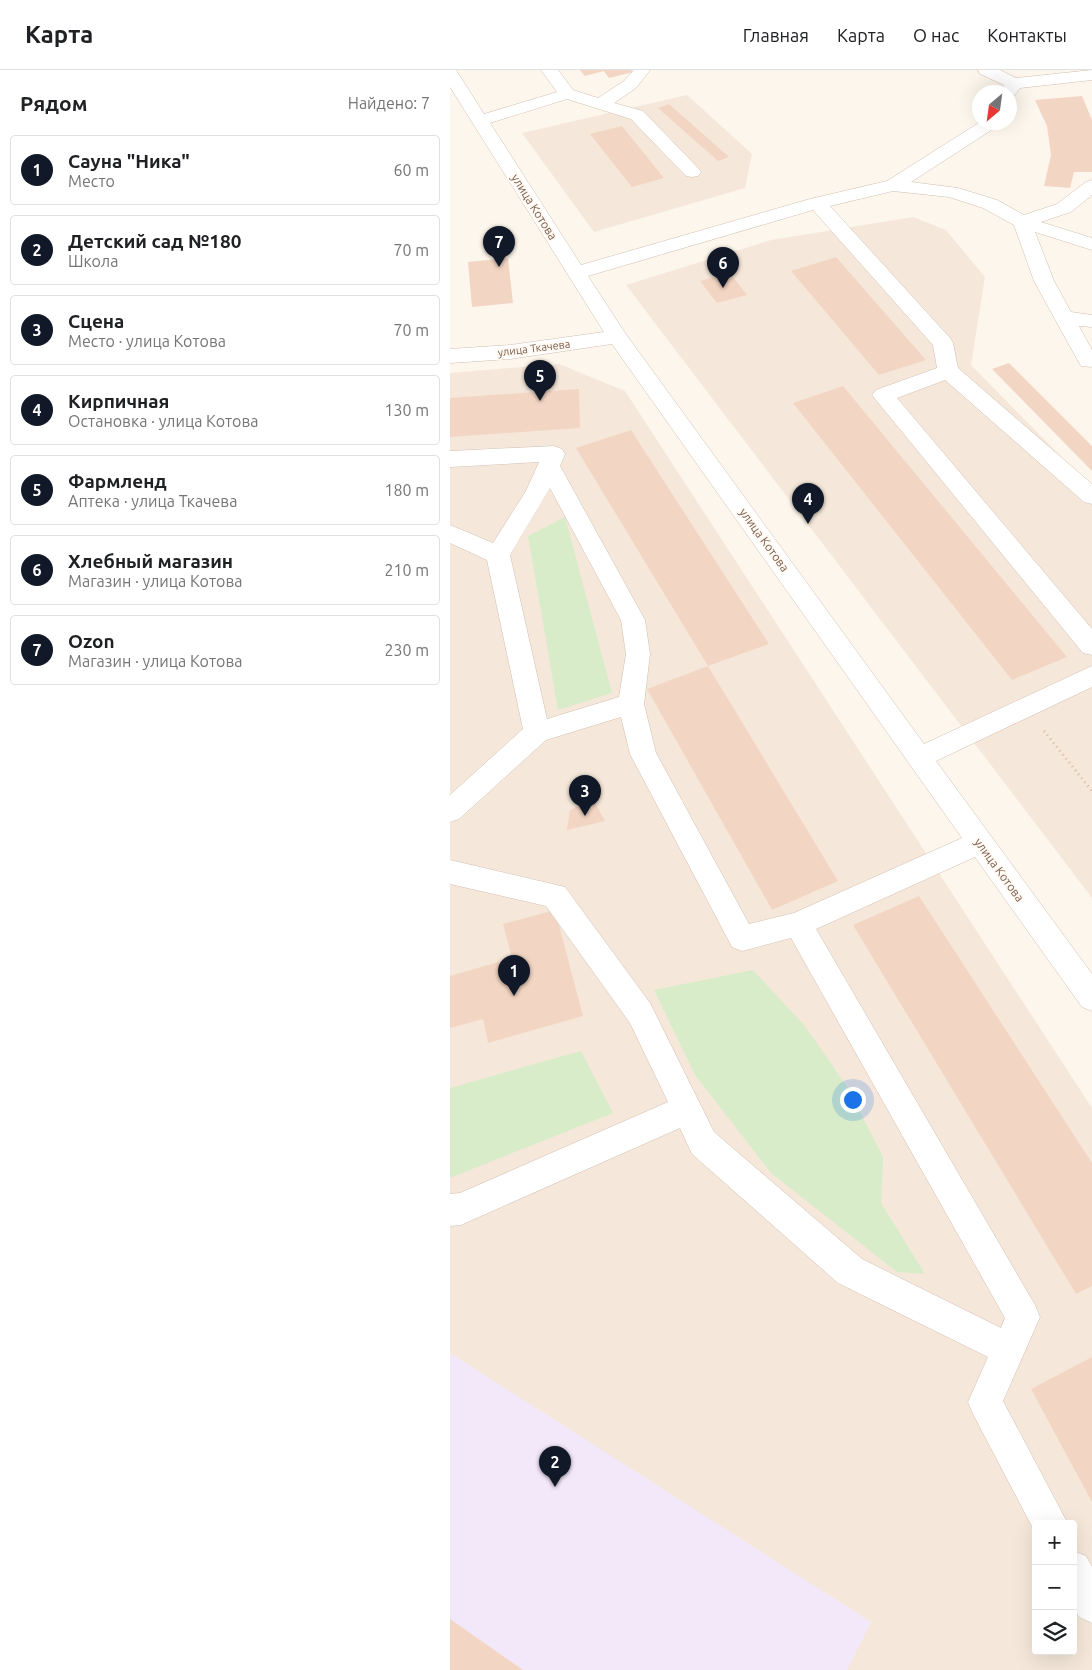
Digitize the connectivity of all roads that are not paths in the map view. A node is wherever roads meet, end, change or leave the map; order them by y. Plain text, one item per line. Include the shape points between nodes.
1 (549, 70) edge
2 (642, 70) edge
3 (986, 70) edge
4 (450, 74) edge
5 (1092, 75) edge
6 (1007, 85) edge
7 (1017, 87) edge
8 (567, 94) junction
9 (602, 103) junction
10 (481, 120) junction
11 (978, 130) edge
12 (692, 172) dead end
13 (893, 184) junction
14 (1092, 186) edge
15 (817, 203) junction
16 (1022, 222) junction
17 (1092, 244) edge
18 (575, 273) junction
19 (1064, 318) junction
20 (1092, 321) edge
21 (618, 337) junction
22 (450, 356) edge
23 (1091, 366) edge
24 (948, 371) junction
25 (450, 459) edge
26 (549, 466) junction
27 (1092, 496) edge
28 (450, 533) edge
29 (498, 555) junction
30 (1092, 646) edge
31 (1092, 676) edge
32 (631, 704) junction
33 (537, 732) junction
34 (920, 756) junction
35 (450, 811) edge
36 (979, 843) junction
37 (450, 872) edge
38 (798, 924) junction
39 (1092, 998) edge
40 (687, 1109) junction
41 (450, 1210) edge
42 (1009, 1350) junction
43 (1048, 1520) edge
44 (1077, 1576) edge
45 (1092, 1604) edge

1 - 8 street
2 - 9 street via 640,75
3 - 6 street
4 - 10 street, улица Котова
5 - 7 street
8 - 9 street
8 - 10 street
9 - 12 street via 637,115
10 - 18 street, улица Котова
11 - 13 street
13 - 15 street
13 - 16 street via 951,192 990,204
14 - 16 street via 1064,208
15 - 18 street
15 - 24 street via 943,343
16 - 17 street
16 - 19 street via 1044,281
18 - 21 street, улица Котова
19 - 20 street
19 - 23 street
21 - 22 street, улица Ткачева via 510,352
21 - 34 street, улица Котова
24 - 27 street
24 - 30 street via 882,395
25 - 26 street via 554,454
26 - 29 street via 537,492
26 - 32 street via 633,620 638,654
28 - 29 street
29 - 33 street
31 - 34 street
32 - 33 street
32 - 38 street via 643,754 742,938
33 - 35 street
34 - 36 street, улица Котова
36 - 38 street
36 - 39 street, улица Котова
37 - 40 street via 555,896 640,1013
38 - 42 street via 1023,1317
40 - 41 street via 461,1209
40 - 42 street via 703,1143 850,1272
42 - 43 street via 986,1402
44 - 45 street

